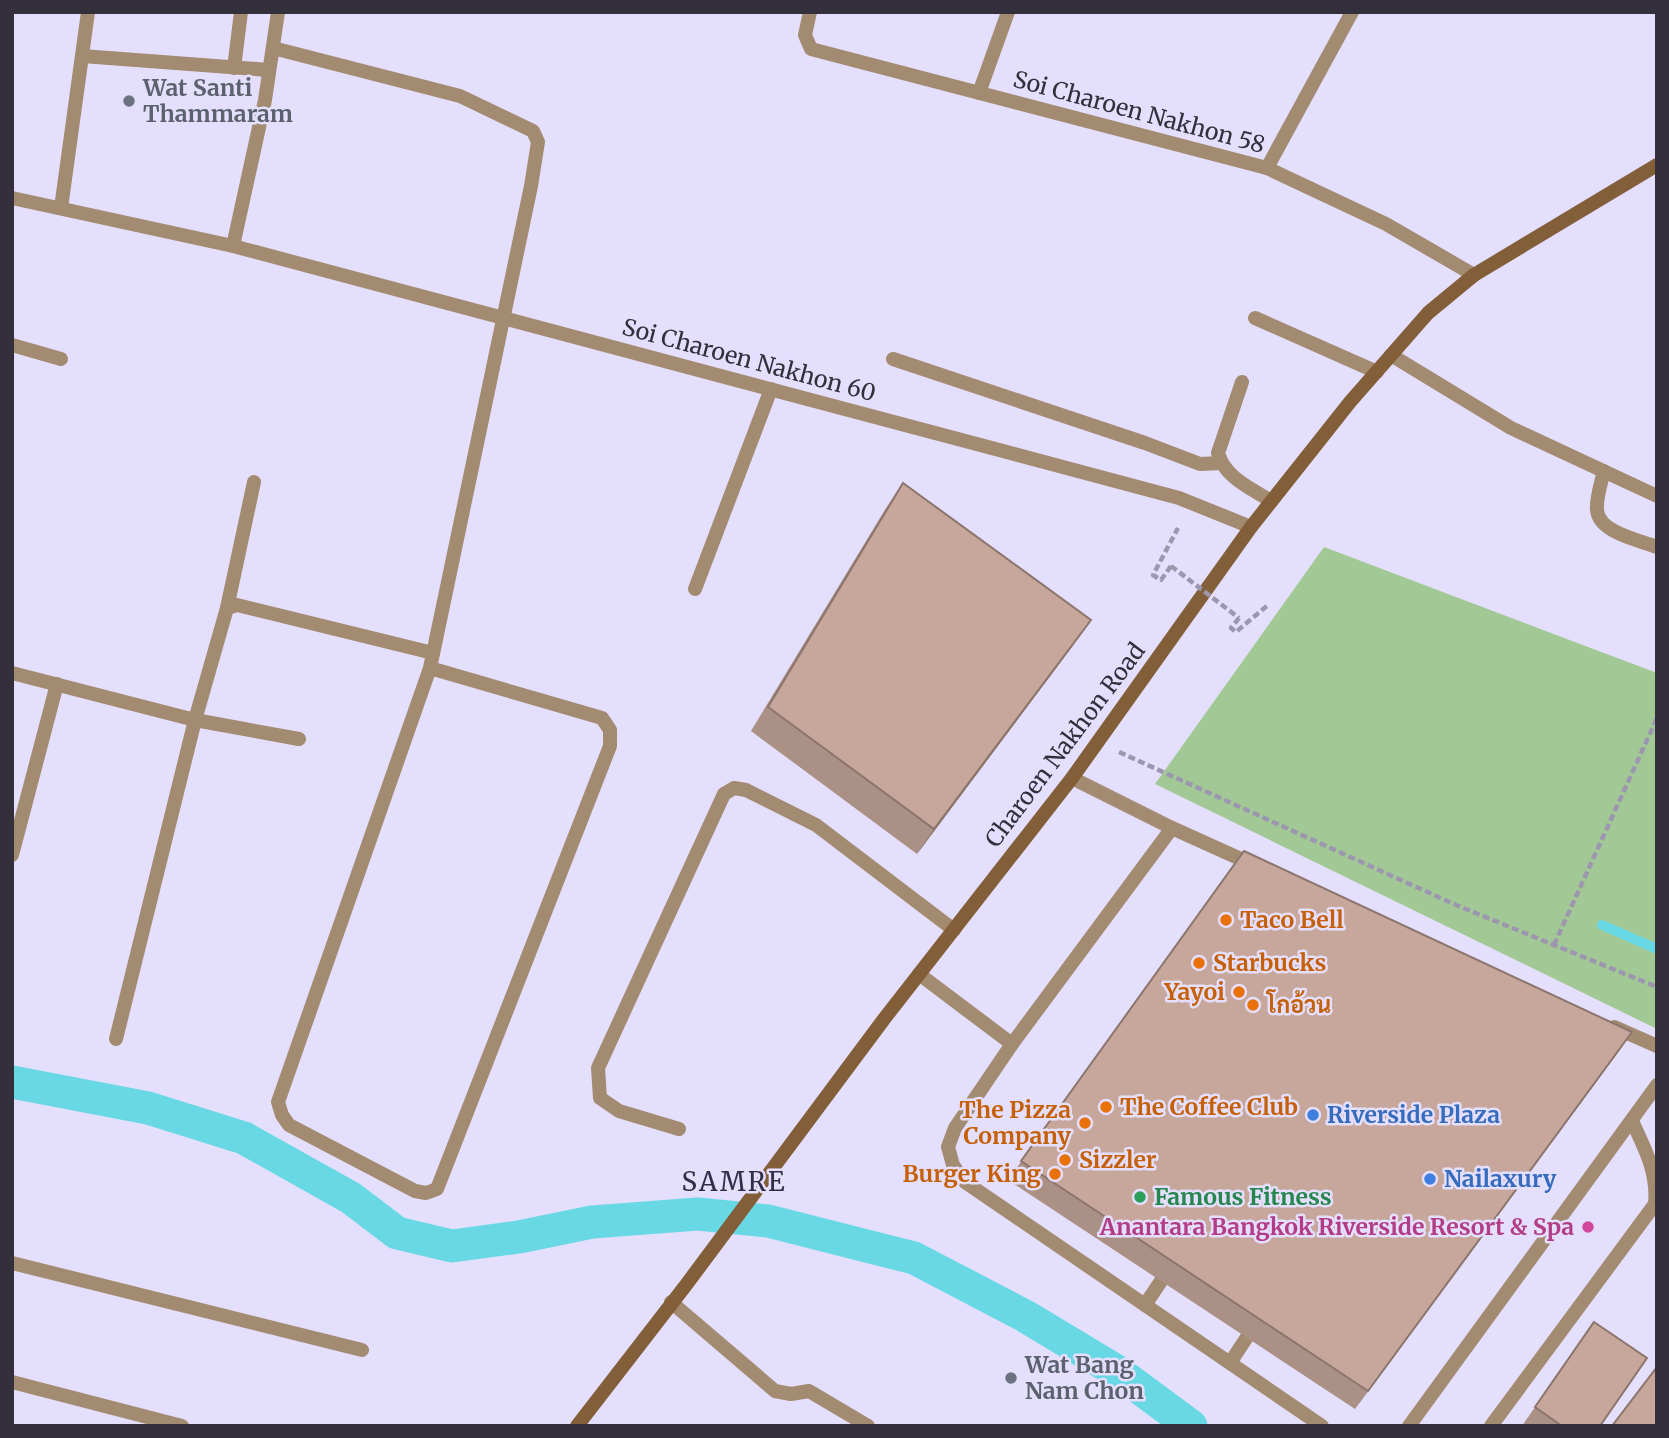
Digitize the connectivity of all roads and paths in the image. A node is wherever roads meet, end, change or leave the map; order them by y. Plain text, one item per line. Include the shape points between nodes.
1 (88, 12) edge
2 (241, 12) edge
3 (278, 12) edge
4 (810, 12) edge
5 (1007, 12) edge
6 (1352, 12) edge
7 (273, 48) junction
8 (82, 56) junction
9 (234, 68) junction
10 (269, 70) junction
11 (979, 93) junction
12 (1657, 165) edge
13 (1267, 168) junction
14 (12, 198) edge
15 (61, 208) junction
16 (233, 246) junction
17 (1474, 275) junction
18 (502, 318) junction
19 (1255, 318) dead end
20 (12, 345) edge
21 (1391, 355) junction
22 (61, 359) dead end
23 (893, 359) dead end
24 (1377, 372) junction
25 (1242, 382) dead end
26 (771, 389) junction
27 (1221, 463) junction
28 (1604, 471) junction
29 (254, 482) dead end
30 (1657, 496) edge
31 (1271, 501) junction
32 (1251, 527) junction
33 (1178, 528) dead end
34 (1657, 547) edge
35 (695, 589) dead end
36 (1268, 605) dead end
37 (227, 608) junction
38 (431, 661) junction
39 (12, 673) edge
40 (57, 684) junction
41 (1657, 718) edge
42 (195, 720) junction
43 (299, 739) dead end
44 (1098, 742) junction
45 (1072, 778) junction
46 (1172, 828) junction
47 (12, 855) edge
48 (1262, 869) edge
49 (954, 930) junction
50 (1554, 946) junction
51 (919, 974) junction
52 (1657, 988) edge
53 (1606, 1023) edge
54 (116, 1039) dead end
55 (1012, 1044) junction
56 (1657, 1046) edge
57 (1657, 1086) edge
58 (1632, 1121) junction
59 (679, 1129) dead end
60 (12, 1264) edge
61 (1161, 1281) dead end
62 (671, 1301) junction
63 (1144, 1305) junction
64 (1247, 1337) edge
65 (362, 1350) dead end
66 (1230, 1363) junction
67 (12, 1382) edge
68 (181, 1426) edge
69 (578, 1426) edge
70 (868, 1426) edge
71 (1322, 1426) edge
72 (1409, 1426) edge
73 (1491, 1426) edge

1 - 8 street
2 - 9 street
3 - 7 street
4 - 11 street, Soi Charoen Nakhon 58 via 805,36 811,49
5 - 11 street
6 - 13 street
7 - 10 street
7 - 18 street via 460,96 533,131 538,142 531,186
8 - 9 street
8 - 15 street
9 - 10 street
10 - 16 street
11 - 13 street, Soi Charoen Nakhon 58
12 - 17 main road, Charoen Nakhon Road
13 - 17 street, Soi Charoen Nakhon 58 via 1387,224
14 - 15 street, Soi Charoen Nakhon 60
15 - 16 street, Soi Charoen Nakhon 60
16 - 18 street, Soi Charoen Nakhon 60
17 - 21 main road, Charoen Nakhon Road via 1428,313
18 - 26 street, Soi Charoen Nakhon 60
18 - 38 street
19 - 24 street
20 - 22 street
21 - 24 main road, Charoen Nakhon Road
21 - 28 street via 1511,428
23 - 27 street via 1200,464
24 - 31 main road, Charoen Nakhon Road
25 - 27 street via 1218,453
26 - 32 street, Soi Charoen Nakhon 60 via 1179,498
26 - 35 street
27 - 31 street via 1228,473
28 - 30 street
28 - 34 street via 1598,519 1608,528
29 - 37 street
31 - 32 main road, Charoen Nakhon Road
32 - 44 main road, Charoen Nakhon Road
33 - 36 path, bridge via 1153,575 1161,580 1171,566 1240,618 1231,628 1236,632
37 - 38 street via 237,605
37 - 42 street
38 - 38 street via 603,718 610,730 610,746 438,1189 426,1193 289,1125 278,1102
39 - 40 street
40 - 42 street
40 - 47 street
41 - 50 path
42 - 43 street
42 - 54 street
44 - 45 main road, Charoen Nakhon Road
44 - 50 path
45 - 46 street
45 - 49 main road, Charoen Nakhon Road
46 - 48 street
46 - 55 street
49 - 51 main road, Charoen Nakhon Road
49 - 59 street via 816,825 746,790 734,788 724,794 598,1068 600,1098 619,1111
50 - 52 path
51 - 55 street
51 - 62 main road, Charoen Nakhon Road
53 - 56 street
55 - 63 street via 955,1129 948,1147 953,1166 965,1182
57 - 58 street
58 - 72 street
58 - 73 street via 1653,1168 1655,1205
60 - 65 street
61 - 63 street
62 - 69 main road, Charoen Nakhon Road
62 - 70 street via 775,1391 809,1391
63 - 66 street
64 - 66 street
66 - 71 street
67 - 68 street

